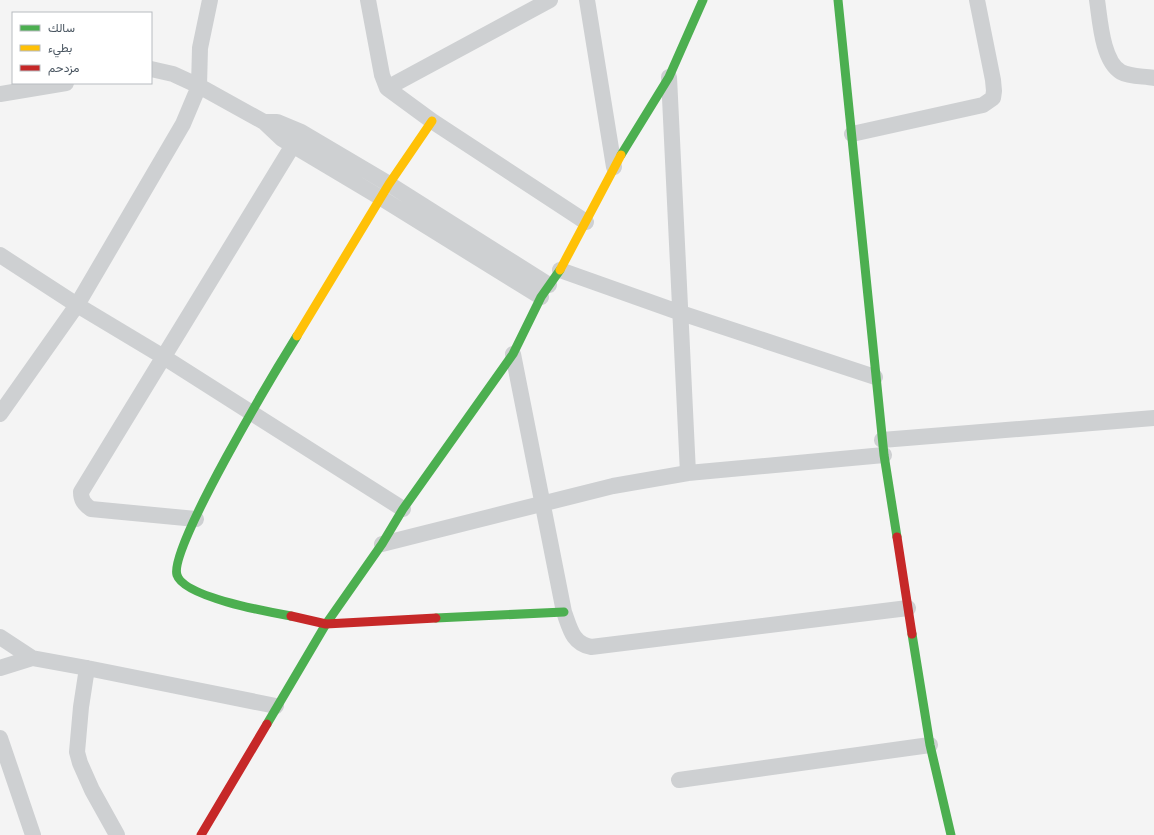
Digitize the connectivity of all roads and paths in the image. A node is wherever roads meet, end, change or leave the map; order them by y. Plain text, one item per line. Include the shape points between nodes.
1 (210, 0) edge
2 (368, 0) edge
3 (550, 0) edge
4 (587, 0) edge
5 (703, 0) edge
6 (838, 0) edge
7 (977, 0) edge
8 (1097, 0) edge
9 (152, 69) edge
10 (669, 77) junction
11 (1154, 78) edge
12 (60, 84) edge
13 (199, 86) junction
14 (387, 88) junction
15 (0, 94) edge
16 (432, 121) junction
17 (264, 122) junction
18 (301, 132) junction
19 (852, 134) junction
20 (292, 145) junction
21 (614, 167) junction
22 (389, 184) junction
23 (381, 198) junction
24 (586, 222) junction
25 (0, 255) edge
26 (560, 270) junction
27 (545, 291) junction
28 (77, 305) junction
29 (681, 313) junction
30 (513, 354) junction
31 (162, 356) junction
32 (875, 377) junction
33 (250, 413) junction
34 (0, 414) edge
35 (1154, 418) edge
36 (883, 447) junction
37 (688, 473) junction
38 (543, 503) junction
39 (402, 509) junction
40 (196, 519) junction
41 (382, 544) junction
42 (908, 608) junction
43 (564, 612) junction
44 (326, 624) junction
45 (0, 637) edge
46 (32, 658) junction
47 (0, 668) edge
48 (87, 668) junction
49 (276, 706) junction
50 (0, 738) edge
51 (930, 745) junction
52 (679, 780) dead end
53 (33, 835) edge
54 (117, 835) edge
55 (201, 835) edge
56 (951, 835) edge

1 - 13 street via 200,48
2 - 14 street via 382,76
3 - 14 street
4 - 21 street
5 - 10 street
6 - 19 street
7 - 19 street via 993,80 993,98 983,105
8 - 11 street via 1103,39 1114,67 1126,73
9 - 13 street via 173,74
10 - 21 street
10 - 29 street
12 - 15 street
13 - 17 street
13 - 28 street via 184,124
14 - 16 street
16 - 22 street
16 - 24 street
17 - 18 street via 277,122
17 - 20 street via 276,136
18 - 20 street
18 - 22 street
19 - 32 street
20 - 23 street
20 - 31 street
21 - 24 street
22 - 23 street
22 - 27 street
23 - 27 street
23 - 33 street
24 - 26 street
25 - 28 street
26 - 27 street
26 - 29 street
27 - 30 street
28 - 31 street
28 - 34 street
29 - 32 street
29 - 37 street
30 - 38 street
30 - 39 street
31 - 33 street
31 - 40 street via 88,478 81,492 81,499 91,509
32 - 36 street
33 - 39 street
33 - 40 street
35 - 36 street
36 - 37 street
36 - 42 street
37 - 38 street via 613,486
38 - 41 street
38 - 43 street
39 - 41 street
40 - 44 street via 176,560 177,574 184,584 222,601
41 - 44 street
42 - 43 street via 591,647 574,638
42 - 51 street
43 - 44 street
44 - 49 street
45 - 46 street
46 - 47 street
46 - 48 street
48 - 49 street
48 - 54 street via 77,752 92,790
49 - 55 street
50 - 53 street
51 - 52 street
51 - 56 street

